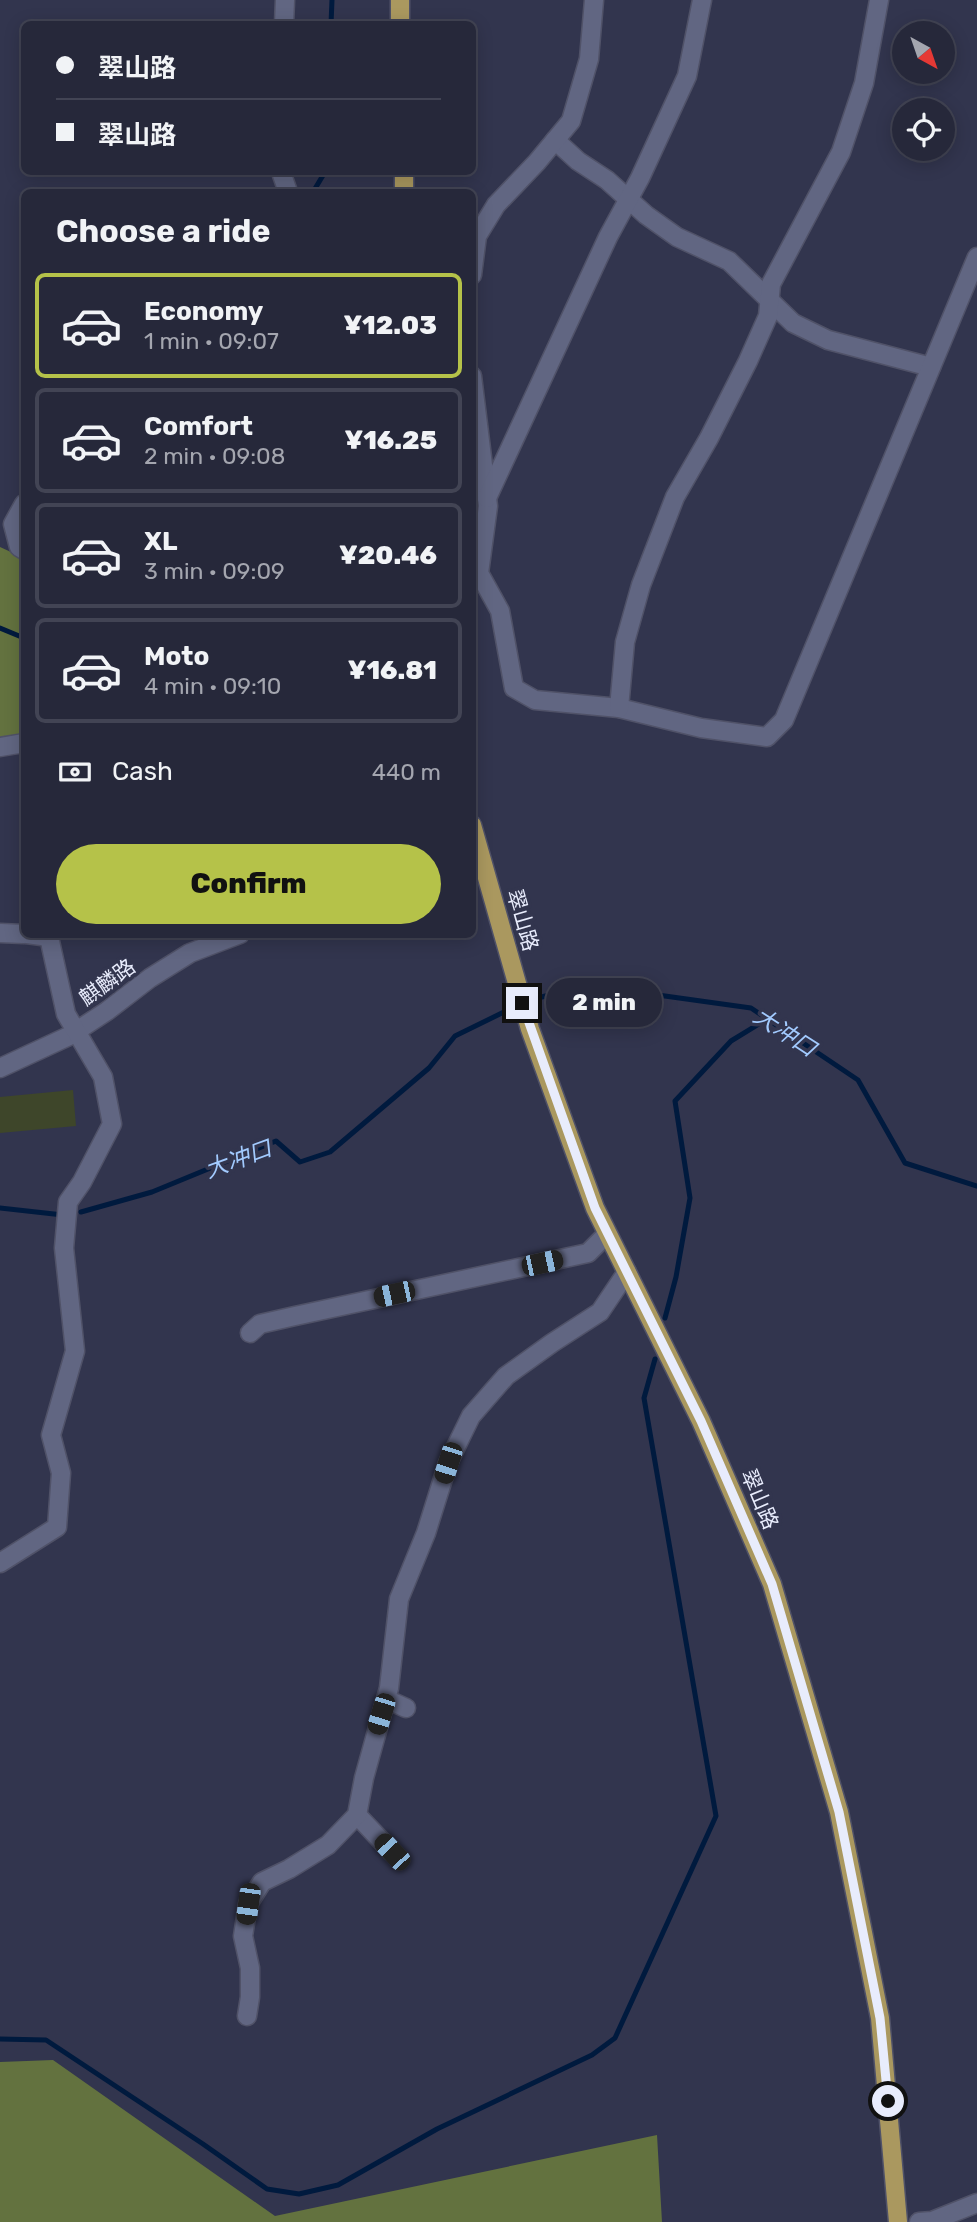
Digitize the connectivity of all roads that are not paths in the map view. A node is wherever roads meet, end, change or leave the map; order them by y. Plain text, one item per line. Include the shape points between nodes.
1 (285, 0) edge
2 (400, 0) edge
3 (594, 0) edge
4 (702, 0) edge
5 (879, 0) edge
6 (284, 21) edge
7 (400, 21) edge
8 (555, 140) junction
9 (629, 198) junction
10 (476, 244) edge
11 (977, 257) edge
12 (769, 301) junction
13 (931, 367) junction
14 (476, 409) edge
15 (487, 498) junction
16 (21, 509) edge
17 (21, 548) edge
18 (619, 708) junction
19 (21, 744) edge
20 (0, 747) edge
21 (476, 839) edge
22 (0, 933) edge
23 (21, 934) edge
24 (49, 938) edge
25 (229, 938) edge
26 (76, 1031) junction
27 (0, 1068) edge
28 (607, 1234) junction
29 (627, 1272) junction
30 (250, 1333) dead end
31 (0, 1563) edge
32 (386, 1699) junction
33 (407, 1707) dead end
34 (357, 1815) junction
35 (392, 1852) dead end
36 (247, 2016) dead end
37 (977, 2203) edge
38 (898, 2222) edge
39 (919, 2222) edge

1 - 6 street
2 - 7 main road
3 - 8 street via 589,59 571,121
4 - 9 street via 687,76
5 - 12 street via 864,83 841,152 771,284
8 - 9 street
8 - 10 street via 496,205
9 - 12 street via 677,237 729,261
9 - 15 street
11 - 13 street
12 - 13 street via 793,323 828,340
12 - 18 street via 768,316 748,361 676,497 641,586 625,642
13 - 18 street via 784,720 767,737 701,728
14 - 15 street
15 - 18 street via 479,573 500,611 513,688 535,699
16 - 17 street via 13,524
19 - 20 street
21 - 28 main road, 翠山路 via 530,1029
22 - 23 street
24 - 26 street via 66,1014
25 - 26 street, 麒麟路 via 190,953
26 - 27 street, 麒麟路
26 - 31 street via 103,1077 112,1124 68,1202 64,1248 75,1351 51,1435 61,1474 57,1527
28 - 29 main road, 翠山路
28 - 30 street via 588,1253 260,1324
29 - 32 street via 600,1312 506,1376 471,1416 448,1463 399,1599
29 - 38 main road, 翠山路 via 701,1421 772,1584 839,1812 880,2018
32 - 33 street
32 - 34 street
34 - 35 street
34 - 36 street via 328,1845 262,1882 248,1904 243,1936 250,1968
37 - 39 street

